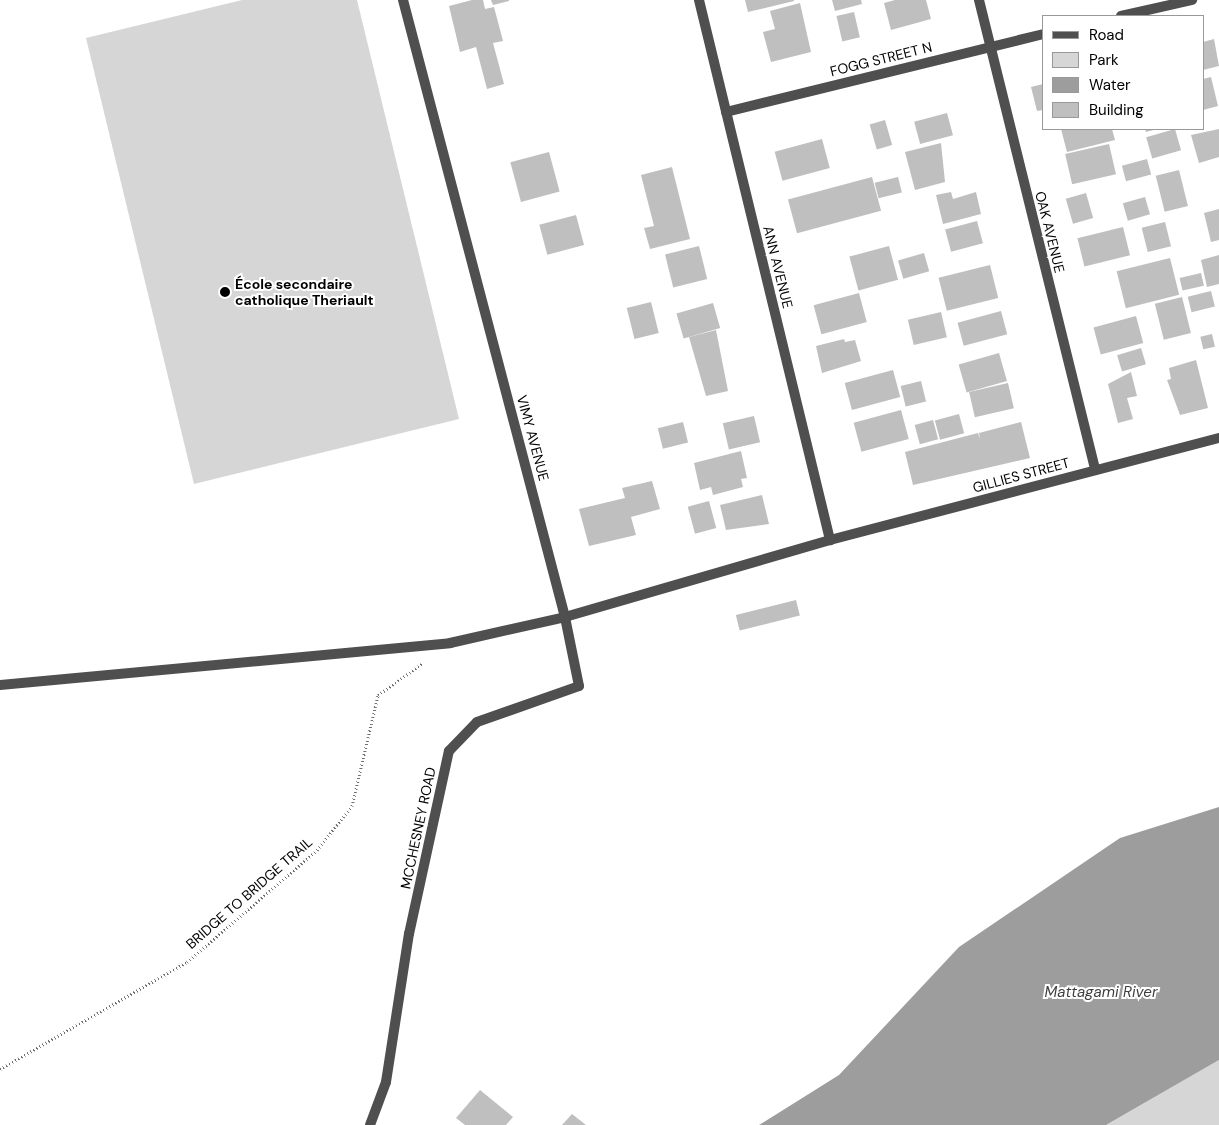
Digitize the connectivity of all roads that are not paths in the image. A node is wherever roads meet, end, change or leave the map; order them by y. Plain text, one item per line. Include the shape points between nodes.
1 (403, 0) edge
2 (699, 0) edge
3 (979, 0) edge
4 (1192, 0) edge
5 (1125, 15) edge
6 (1042, 34) edge
7 (990, 46) junction
8 (726, 112) junction
9 (1219, 438) edge
10 (1095, 470) junction
11 (830, 540) junction
12 (565, 616) junction
13 (0, 684) edge
14 (370, 1125) edge

1 - 12 street, VIMY AVENUE
2 - 8 street, ANN AVENUE
3 - 7 street, OAK AVENUE
4 - 5 street
6 - 7 street, FOGG STREET N
7 - 8 street, FOGG STREET N
7 - 10 street, OAK AVENUE
8 - 11 street, ANN AVENUE
9 - 10 street, GILLIES STREET
10 - 11 street, GILLIES STREET
11 - 12 street
12 - 13 street via 450,643
12 - 14 street, MCCHESNEY ROAD via 579,686 477,722 449,751 409,934 386,1082

